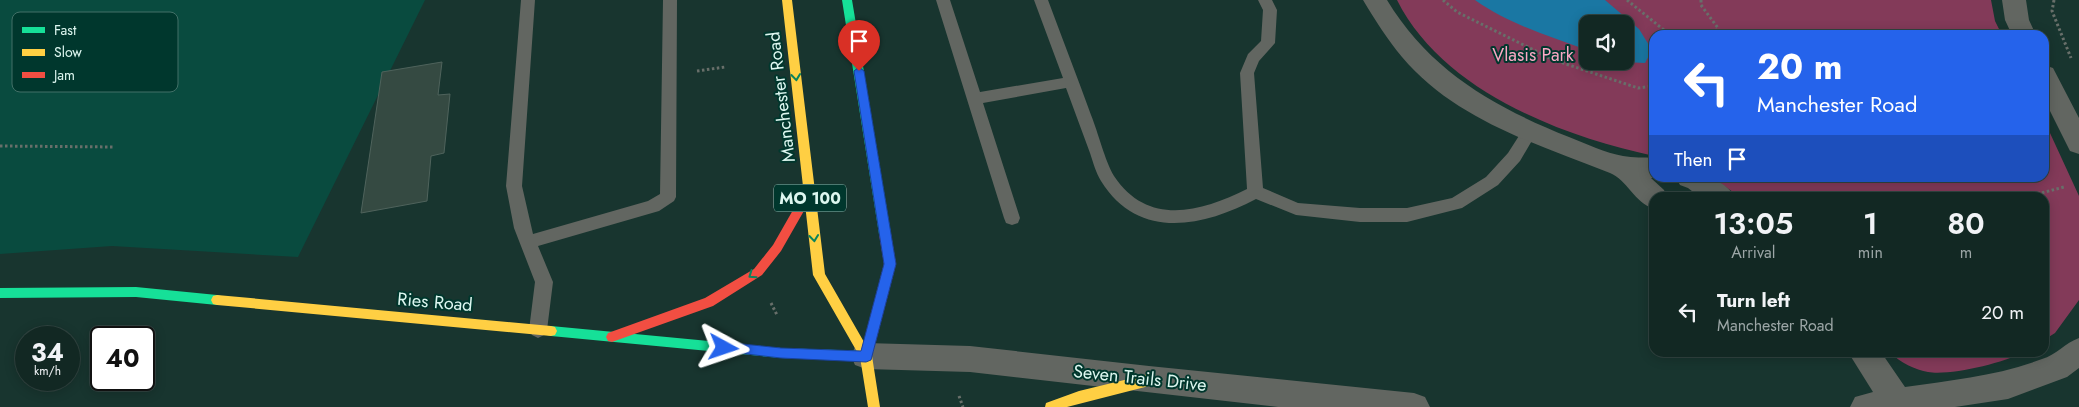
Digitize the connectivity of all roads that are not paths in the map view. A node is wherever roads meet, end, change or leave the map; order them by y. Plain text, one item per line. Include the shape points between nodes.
1 (528, 0) edge
2 (670, 0) edge
3 (787, 0) edge
4 (847, 0) edge
5 (943, 0) edge
6 (1041, 0) edge
7 (1265, 0) edge
8 (1375, 0) edge
9 (2014, 0) edge
10 (2021, 30) edge
11 (1070, 82) junction
12 (2049, 84) edge
13 (974, 99) junction
14 (1529, 132) junction
15 (2079, 144) edge
16 (1622, 167) junction
17 (1649, 168) edge
18 (1700, 182) edge
19 (809, 192) junction
20 (1255, 192) junction
21 (1714, 192) edge
22 (1649, 193) edge
23 (1012, 218) dead end
24 (528, 242) junction
25 (0, 293) edge
26 (538, 330) junction
27 (612, 337) junction
28 (2079, 351) edge
29 (866, 356) junction
30 (1866, 357) edge
31 (1149, 380) junction
32 (1898, 403) junction
33 (874, 407) edge
34 (1051, 407) edge
35 (1414, 407) edge
36 (1866, 407) edge

1 - 24 lane via 514,186
2 - 24 lane via 668,197 653,206
3 -> 19 main road, Manchester Road / MO 100
4 - 29 main road, Manchester Road / MO 100 via 890,264
5 - 13 lane
6 - 11 lane
7 - 20 lane via 1270,10 1268,42 1253,58 1246,73
8 - 14 street via 1410,53 1441,80 1478,106
9 - 10 street via 2016,20
11 - 13 lane
11 - 20 lane via 1107,178 1129,204 1155,216 1188,216 1224,208
12 - 15 street
13 - 23 lane
14 - 16 street
14 - 20 lane via 1514,157 1492,181 1456,203 1407,215 1360,215 1296,209
16 - 17 street
16 - 22 street
18 - 21 street
19 -> 27 main road via 777,248 758,272 709,302
19 -> 29 main road, Manchester Road / MO 100 via 819,276
24 - 26 lane via 544,282
25 - 26 main road, Ries Road via 136,292
26 - 27 main road, Ries Road
27 - 29 main road, Ries Road via 781,353
28 - 32 street via 2056,368 2008,385
29 - 31 street, Seven Trails Drive via 970,359
29 - 33 main road, Manchester Road / MO 100
30 - 32 street
31 - 34 main road
31 - 35 street, Seven Trails Drive
32 - 36 street

